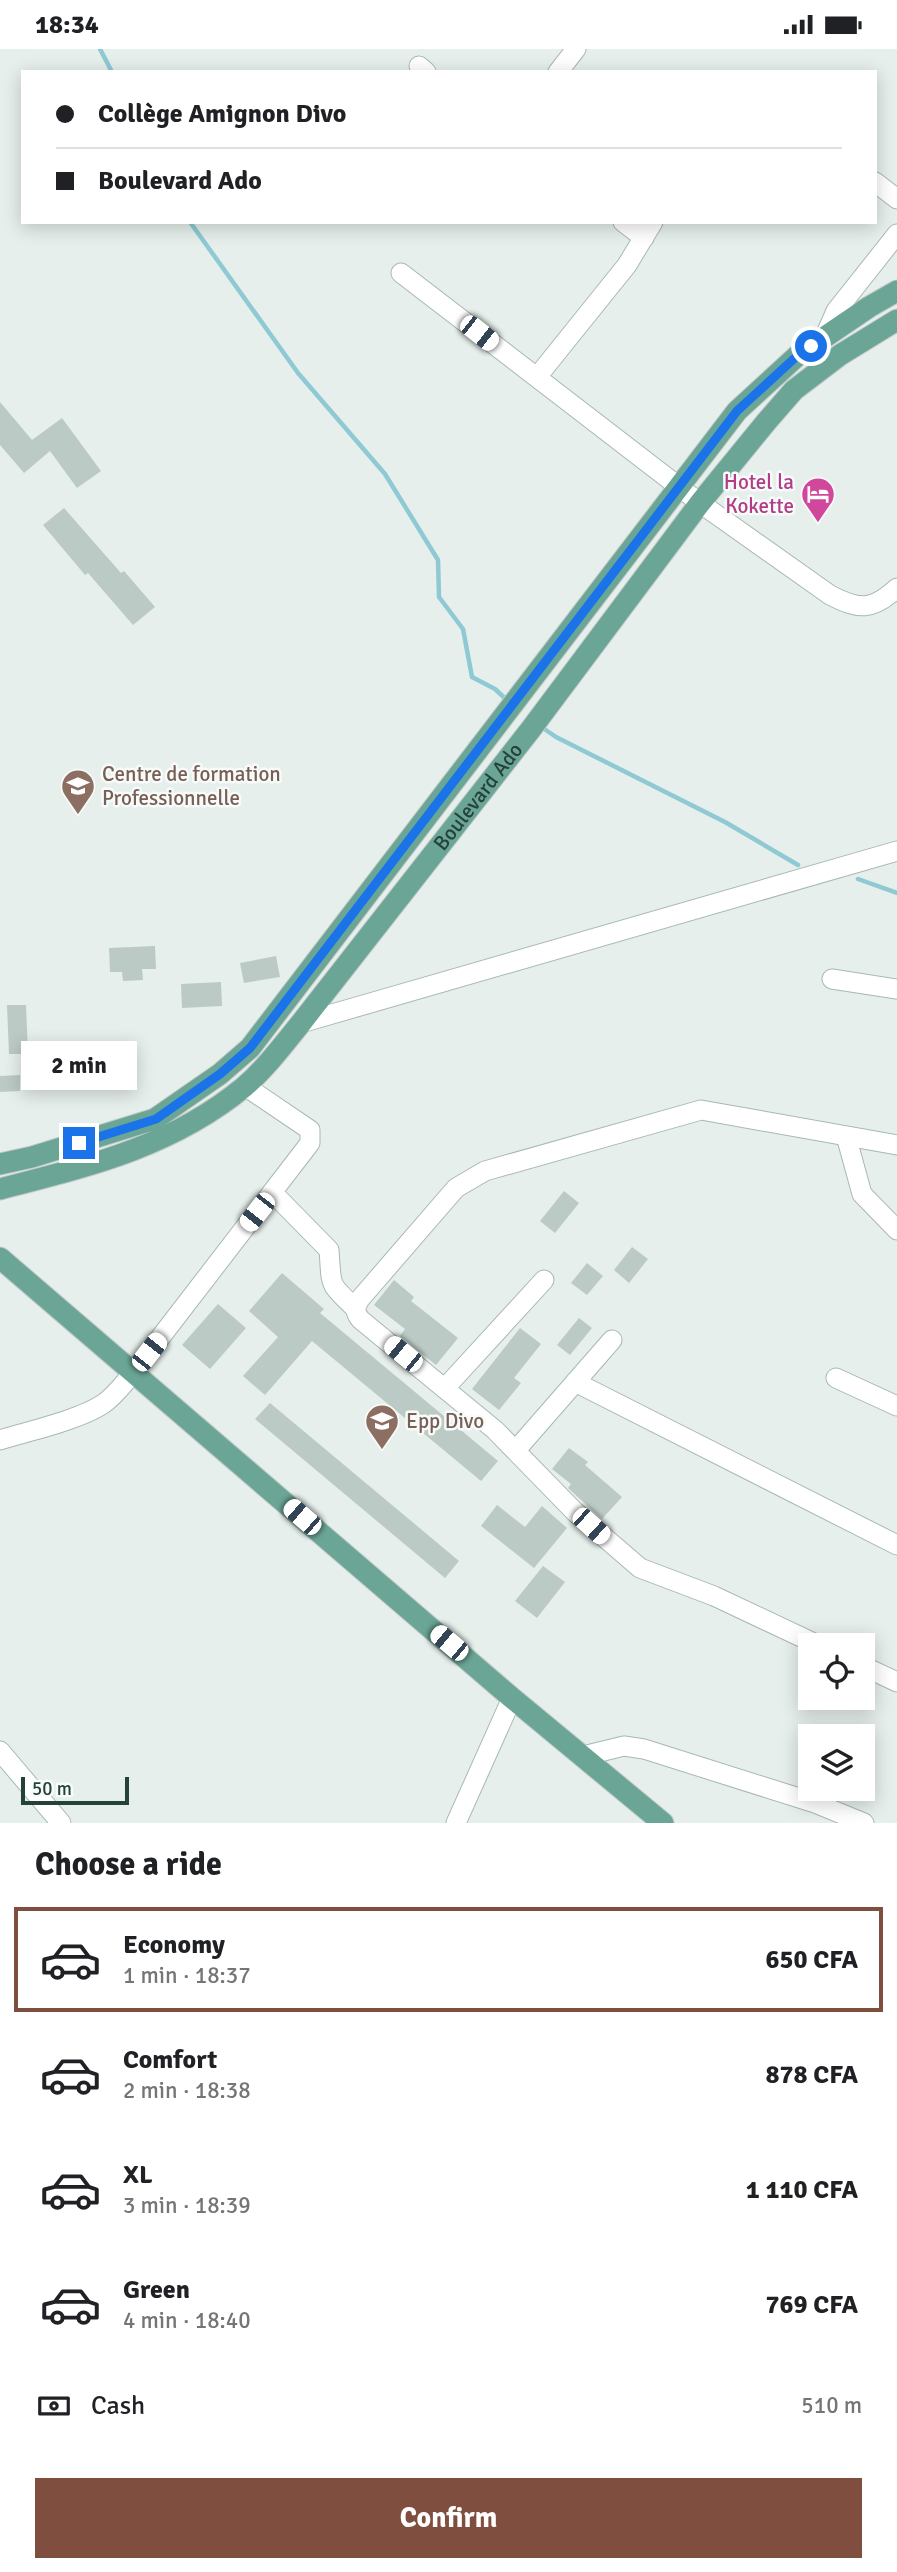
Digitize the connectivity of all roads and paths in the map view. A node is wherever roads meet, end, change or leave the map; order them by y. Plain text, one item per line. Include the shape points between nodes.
1 (576, 49) edge
2 (560, 70) edge
3 (877, 184) edge
4 (897, 199) edge
5 (629, 224) edge
6 (648, 230) edge
7 (897, 234) edge
8 (401, 273) dead end
9 (897, 291) edge
10 (897, 320) edge
11 (825, 336) junction
12 (537, 377) junction
13 (678, 485) junction
14 (700, 503) junction
15 (897, 588) edge
16 (897, 852) edge
17 (832, 979) dead end
18 (897, 989) edge
19 (301, 1023) junction
20 (245, 1086) junction
21 (846, 1136) junction
22 (897, 1145) edge
23 (0, 1164) edge
24 (0, 1189) edge
25 (272, 1192) junction
26 (897, 1230) edge
27 (0, 1258) edge
28 (544, 1280) dead end
29 (355, 1308) junction
30 (612, 1340) dead end
31 (133, 1373) junction
32 (836, 1378) dead end
33 (575, 1382) junction
34 (445, 1388) junction
35 (897, 1406) edge
36 (0, 1440) edge
37 (516, 1450) junction
38 (897, 1545) edge
39 (798, 1636) edge
40 (875, 1672) edge
41 (897, 1682) edge
42 (512, 1698) junction
43 (0, 1751) edge
44 (583, 1756) junction
45 (61, 1823) edge
46 (456, 1823) edge
47 (663, 1823) edge
48 (864, 1823) edge

1 - 2 street
3 - 4 street
5 - 6 street
6 - 12 street via 627,265
7 - 11 street via 836,311
8 - 12 street
9 - 11 main road, Boulevard Ado
10 - 14 main road, Boulevard Ado via 794,390
11 - 13 main road, Boulevard Ado via 737,411
12 - 13 street
13 - 14 street
13 - 23 main road, Boulevard Ado via 250,1048 156,1119
14 - 15 street via 850,606 867,607
14 - 19 main road, Boulevard Ado
16 - 19 street
17 - 18 street
19 - 20 main road, Boulevard Ado
20 - 24 main road, Boulevard Ado via 145,1147
20 - 25 street via 310,1130 312,1136
21 - 22 street
21 - 26 street via 862,1194
21 - 29 street via 701,1110 485,1171 456,1188
25 - 29 street via 329,1250 332,1287
25 - 31 street
27 - 31 main road
28 - 34 street
29 - 34 street via 361,1319
30 - 33 street
31 - 36 street via 100,1406
31 - 42 main road
32 - 35 street
33 - 37 street
33 - 38 street
34 - 37 street
37 - 39 street via 575,1512 640,1568
40 - 41 street
42 - 44 main road
42 - 46 street
43 - 45 street
44 - 47 main road
44 - 48 street via 624,1746 644,1749 816,1803

